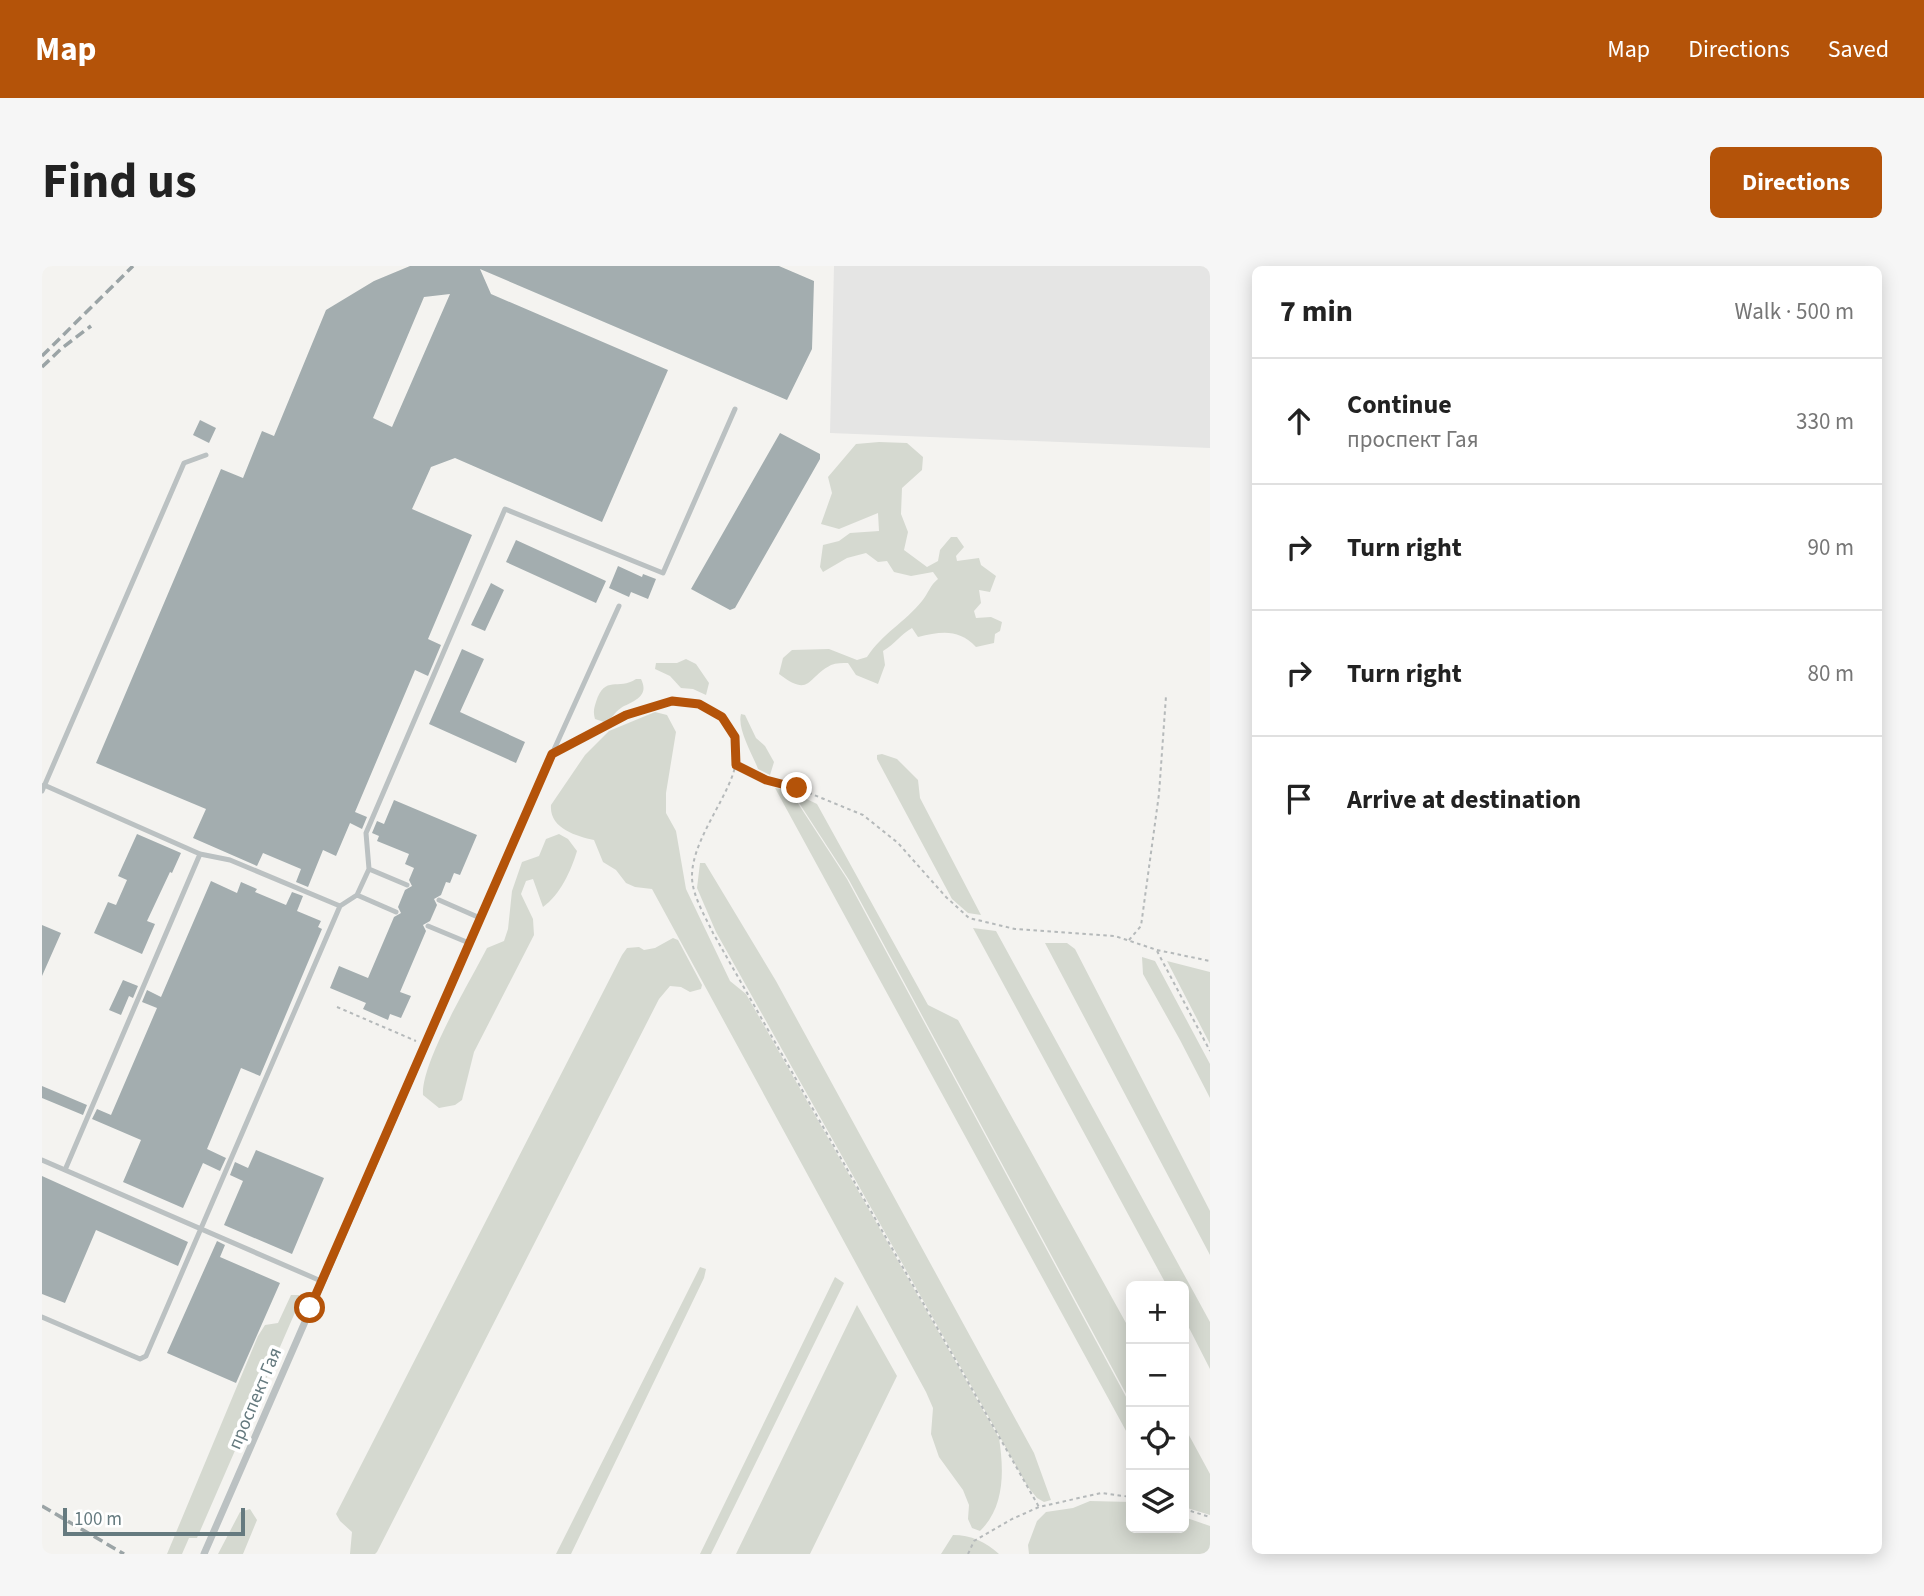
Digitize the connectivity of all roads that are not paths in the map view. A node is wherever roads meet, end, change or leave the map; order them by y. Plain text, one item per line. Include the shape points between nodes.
1 (735, 409) dead end
2 (206, 455) dead end
3 (620, 606) dead end
4 (552, 754) joint
5 (43, 788) edge
6 (200, 854) junction
7 (369, 869) junction
8 (407, 886) dead end
9 (357, 895) junction
10 (439, 900) dead end
11 (340, 906) junction
12 (396, 912) dead end
13 (480, 918) junction
14 (428, 926) dead end
15 (469, 943) junction
16 (42, 1160) edge
17 (65, 1170) junction
18 (201, 1229) junction
19 (321, 1281) junction
20 (42, 1317) edge
21 (204, 1554) edge

1 - 7 lane via 663,573 505,509 366,833
2 - 5 lane via 184,463
3 - 4 lane
4 - 13 street, проспект Гая
5 - 6 lane
6 - 11 lane via 230,860
6 - 17 lane
7 - 8 lane
7 - 9 lane
9 - 11 lane
9 - 12 lane
10 - 13 lane
11 - 18 lane
13 - 15 street, проспект Гая
14 - 15 lane
15 - 19 street, проспект Гая
16 - 17 lane
17 - 18 lane
18 - 19 lane
18 - 20 lane via 146,1356 140,1359
19 - 21 street, проспект Гая

